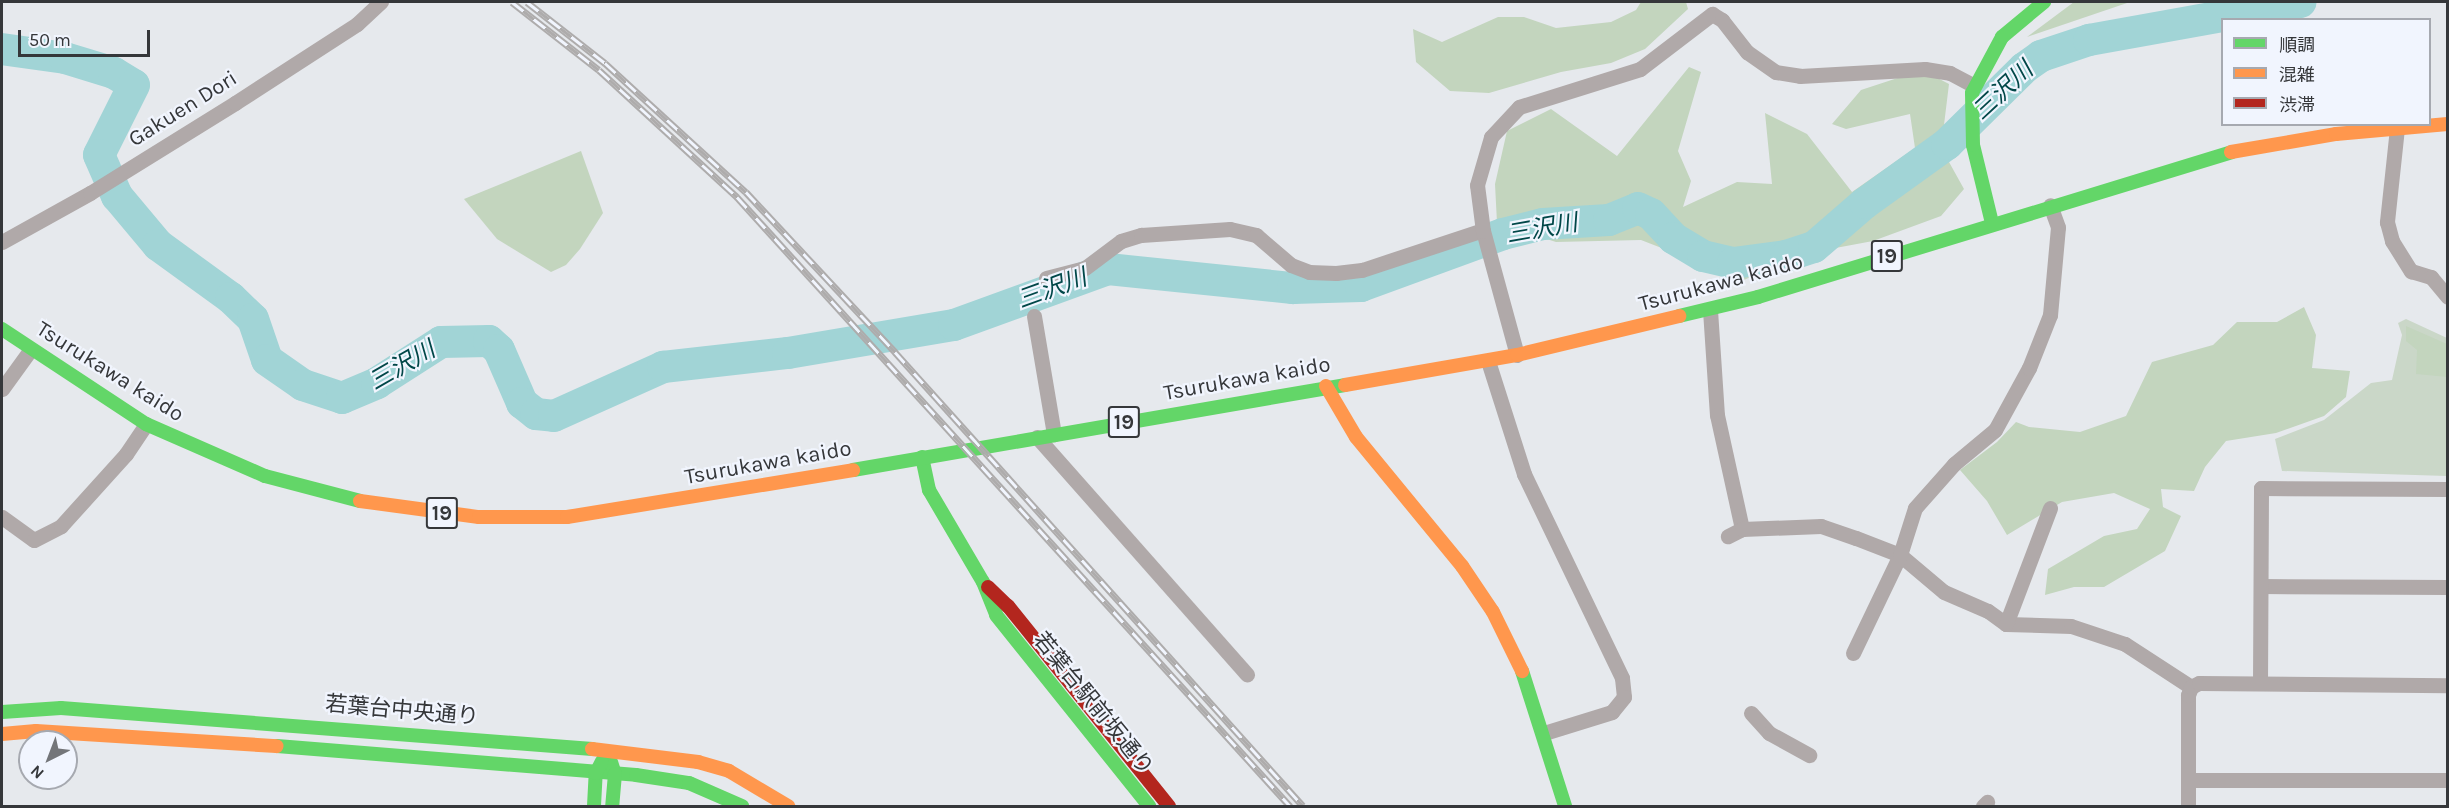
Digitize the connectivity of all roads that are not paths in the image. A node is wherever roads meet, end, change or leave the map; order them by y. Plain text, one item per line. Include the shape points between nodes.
1 (381, 2) edge
2 (2044, 2) edge
3 (1973, 90) junction
4 (2448, 124) edge
5 (2431, 125) edge
6 (2422, 126) edge
7 (2397, 128) junction
8 (2050, 205) junction
9 (1992, 223) junction
10 (1483, 231) junction
11 (2, 242) edge
12 (1046, 278) dead end
13 (2448, 297) edge
14 (1710, 310) junction
15 (1034, 316) dead end
16 (2, 329) edge
17 (31, 349) junction
18 (1517, 355) junction
19 (1488, 361) junction
20 (1326, 386) junction
21 (2, 388) edge
22 (146, 424) junction
23 (1054, 434) junction
24 (1037, 437) junction
25 (922, 457) junction
26 (2448, 489) edge
27 (2050, 508) dead end
28 (2, 518) edge
29 (1900, 555) junction
30 (983, 582) junction
31 (2261, 586) junction
32 (2448, 587) edge
33 (2006, 624) junction
34 (1853, 653) dead end
35 (1247, 674) dead end
36 (2260, 683) junction
37 (2448, 685) edge
38 (2191, 687) junction
39 (2, 712) edge
40 (1751, 713) dead end
41 (1544, 733) junction
42 (2, 734) edge
43 (607, 750) junction
44 (1809, 755) dead end
45 (596, 773) junction
46 (615, 774) junction
47 (2188, 780) junction
48 (2448, 780) edge
49 (594, 807) edge
50 (612, 807) edge
51 (742, 807) edge
52 (788, 807) edge
53 (1149, 807) edge
54 (1169, 807) edge
55 (1565, 807) edge
56 (2188, 807) edge

1 - 11 street, Gakuen Dori via 357,24 135,166
2 - 3 main road via 2002,37
3 - 9 main road via 1973,145
3 - 10 street via 1950,73 1925,69 1800,76 1776,72 1748,52 1722,20 1712,14 1640,69 1519,106 1491,137 1477,185
4 - 5 main road, Tsurukawa kaido / 19
6 - 7 main road, Tsurukawa kaido / 19
7 - 8 main road, Tsurukawa kaido / 19 via 2282,141 2226,153
7 - 13 street via 2387,222 2392,241 2411,271 2431,277
8 - 9 main road, Tsurukawa kaido / 19
8 - 29 street via 2058,227 2050,315 2029,368 1995,430 1954,464 1915,508
9 - 14 main road, Tsurukawa kaido / 19
10 - 12 street via 1362,270 1336,273 1309,272 1291,265 1256,235 1230,229 1141,235 1121,241 1084,268
10 - 18 street
14 - 18 main road, Tsurukawa kaido / 19
14 - 29 street via 1717,415 1735,532 1821,526
15 - 23 street
16 - 17 main road, Tsurukawa kaido / 19
17 - 21 street
17 - 22 main road, Tsurukawa kaido / 19
18 - 19 main road, Tsurukawa kaido / 19
19 - 20 main road, Tsurukawa kaido / 19
19 - 41 street via 1524,474 1622,678 1624,697 1612,712
20 - 23 main road, Tsurukawa kaido / 19
20 - 41 main road via 1356,437 1462,566 1493,612 1525,678
22 - 25 main road, Tsurukawa kaido / 19 via 215,456 320,493 394,508 479,517 608,513
22 - 28 street via 126,454 61,526 34,540
23 - 24 main road, Tsurukawa kaido / 19
24 - 25 main road, Tsurukawa kaido / 19
24 - 35 street
25 - 30 main road via 935,502
26 - 31 street via 2261,488
27 - 33 street
29 - 33 street via 1944,592 1988,611
29 - 34 street
30 - 53 main road, 若葉台駅前坂通り via 1005,628
30 - 54 main road, 若葉台駅前坂通り via 1008,606
31 - 32 street
31 - 36 street
33 - 38 street via 2071,626 2126,644
36 - 37 street
36 - 38 street via 2199,682
38 - 47 street
39 - 43 main road, 若葉台中央通り via 61,708
40 - 44 street via 1769,733
41 - 55 main road
42 - 45 main road, 若葉台中央通り via 36,731 412,754
43 - 45 main road
43 - 46 main road
43 - 52 main road, 若葉台中央通り via 698,762 729,771
45 - 46 main road, 若葉台中央通り
45 - 49 main road
46 - 50 main road
46 - 51 main road, 若葉台中央通り via 689,783
47 - 48 street
47 - 56 street

